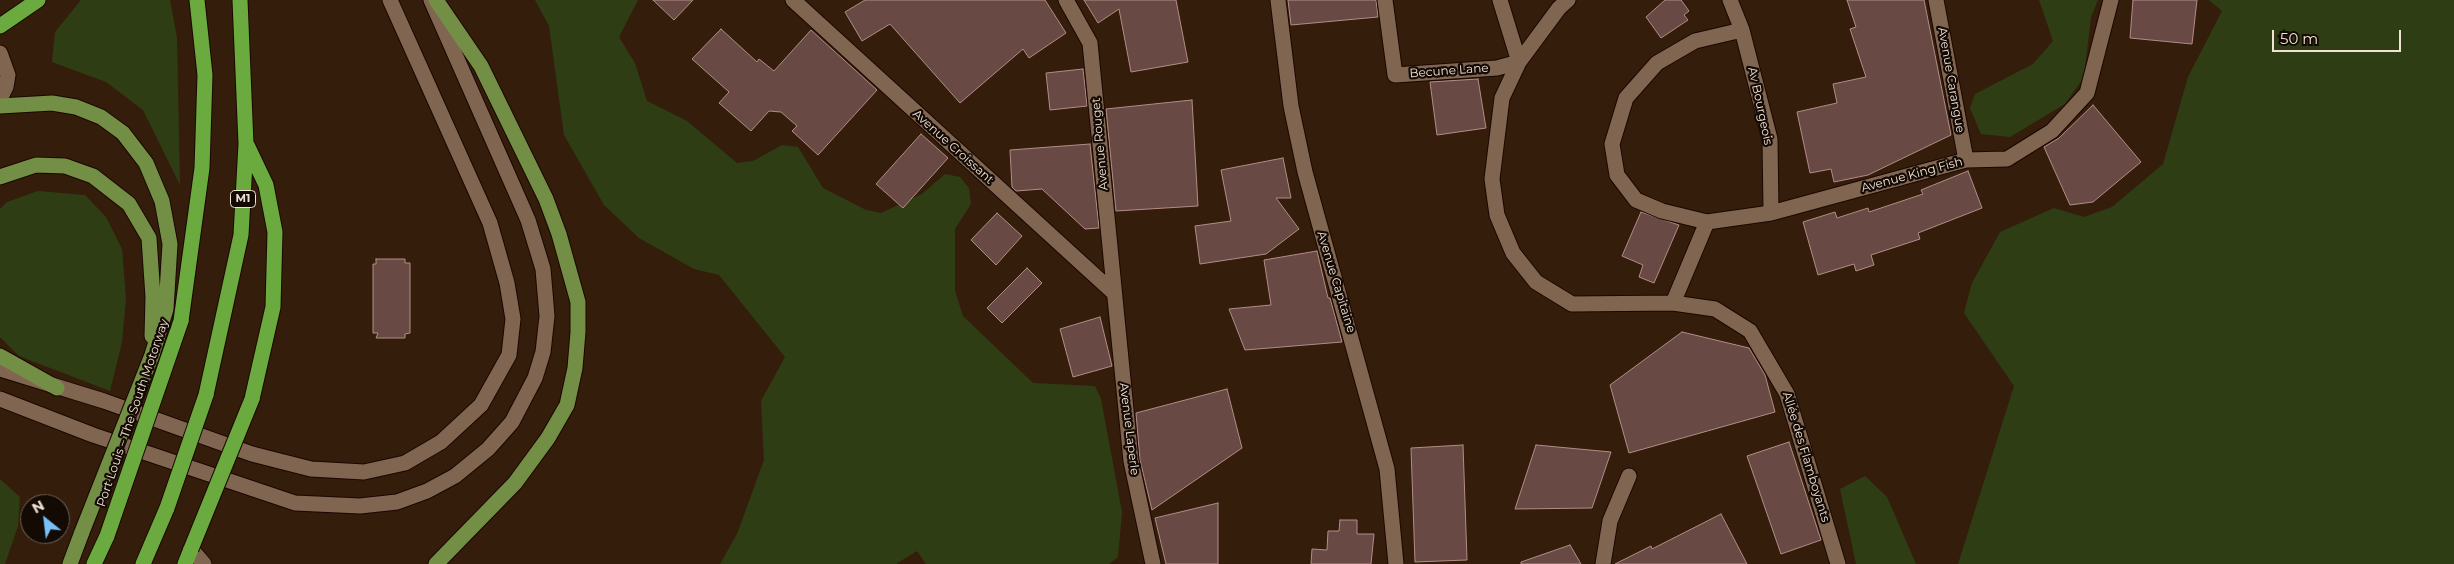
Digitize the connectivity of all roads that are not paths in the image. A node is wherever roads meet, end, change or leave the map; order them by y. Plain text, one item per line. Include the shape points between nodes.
1 (38, 0) edge
2 (197, 0) edge
3 (240, 0) edge
4 (390, 0) edge
5 (431, 0) edge
6 (436, 0) edge
7 (793, 0) edge
8 (1066, 0) edge
9 (1278, 0) edge
10 (1385, 0) edge
11 (1500, 0) edge
12 (1730, 0) edge
13 (1936, 0) edge
14 (2111, 0) edge
15 (1560, 3) edge
16 (0, 26) edge
17 (1742, 30) junction
18 (0, 53) edge
19 (1519, 62) junction
20 (0, 99) edge
21 (0, 106) edge
22 (246, 144) junction
23 (1966, 160) junction
24 (0, 177) edge
25 (1771, 213) junction
26 (1707, 222) junction
27 (1114, 293) junction
28 (1673, 304) junction
29 (152, 355) junction
30 (0, 356) edge
31 (0, 369) edge
32 (57, 388) junction
33 (0, 399) edge
34 (1629, 476) dead end
35 (191, 549) junction
36 (1834, 562) edge
37 (70, 564) edge
38 (94, 564) edge
39 (143, 564) edge
40 (184, 564) edge
41 (204, 564) edge
42 (436, 564) edge
43 (1152, 564) edge
44 (1396, 564) edge
45 (1603, 564) edge

1 - 16 highway
2 - 38 highway, Port Louis – The South Motorway, bridge via 204,75 202,168 181,321 107,536
3 - 22 highway, M1
4 - 32 street via 490,223 507,283 513,319 509,355 481,405 441,442 405,463 364,472 311,469 252,454 104,401
5 - 33 street via 528,220 543,270 547,316 544,352 535,378 512,422 488,449 455,476 398,502 360,506 295,503 93,435
6 - 42 main road via 482,66 546,198 578,302 575,368 567,405 515,483
7 - 27 street, Avenue Croissant
8 - 27 street, Avenue Rouget via 1090,44
9 - 44 street, Avenue Capitaine via 1291,106 1305,172 1387,469
10 - 19 street, Becune Lane via 1395,76 1497,68
11 - 19 street
12 - 17 street, Av Bourgeois
13 - 23 street, Avenue Carangue
14 - 23 street, Avenue King Fish via 2088,93 2052,131 2007,159
15 - 19 street, Allée des Flamboyants
17 - 25 street, Av Bourgeois via 1770,139
17 - 26 street via 1695,41 1657,63 1626,98 1612,144 1617,175 1636,200 1662,211
18 - 20 street via 8,75
19 - 28 street, Allée des Flamboyants via 1502,98 1492,179 1497,215 1513,253 1536,282 1572,304
21 - 29 main road via 52,103 76,107 101,117 123,133 146,163 162,201 170,244 166,309
22 - 35 highway, bridge via 266,185 275,232 273,307 252,399
22 - 39 highway, M1, bridge via 241,235 206,395 167,508
23 - 25 street, Avenue King Fish
24 - 29 main road via 36,165 65,166 93,176 129,204 149,238
25 - 26 street, Avenue King Fish
26 - 28 street
27 - 43 street, Avenue Laperle via 1131,461
28 - 36 street, Allée des Flamboyants via 1715,309 1750,331 1788,394
29 - 37 main road, bridge
30 - 32 main road
31 - 32 street
34 - 45 street via 1610,521
35 - 40 highway
35 - 41 street

